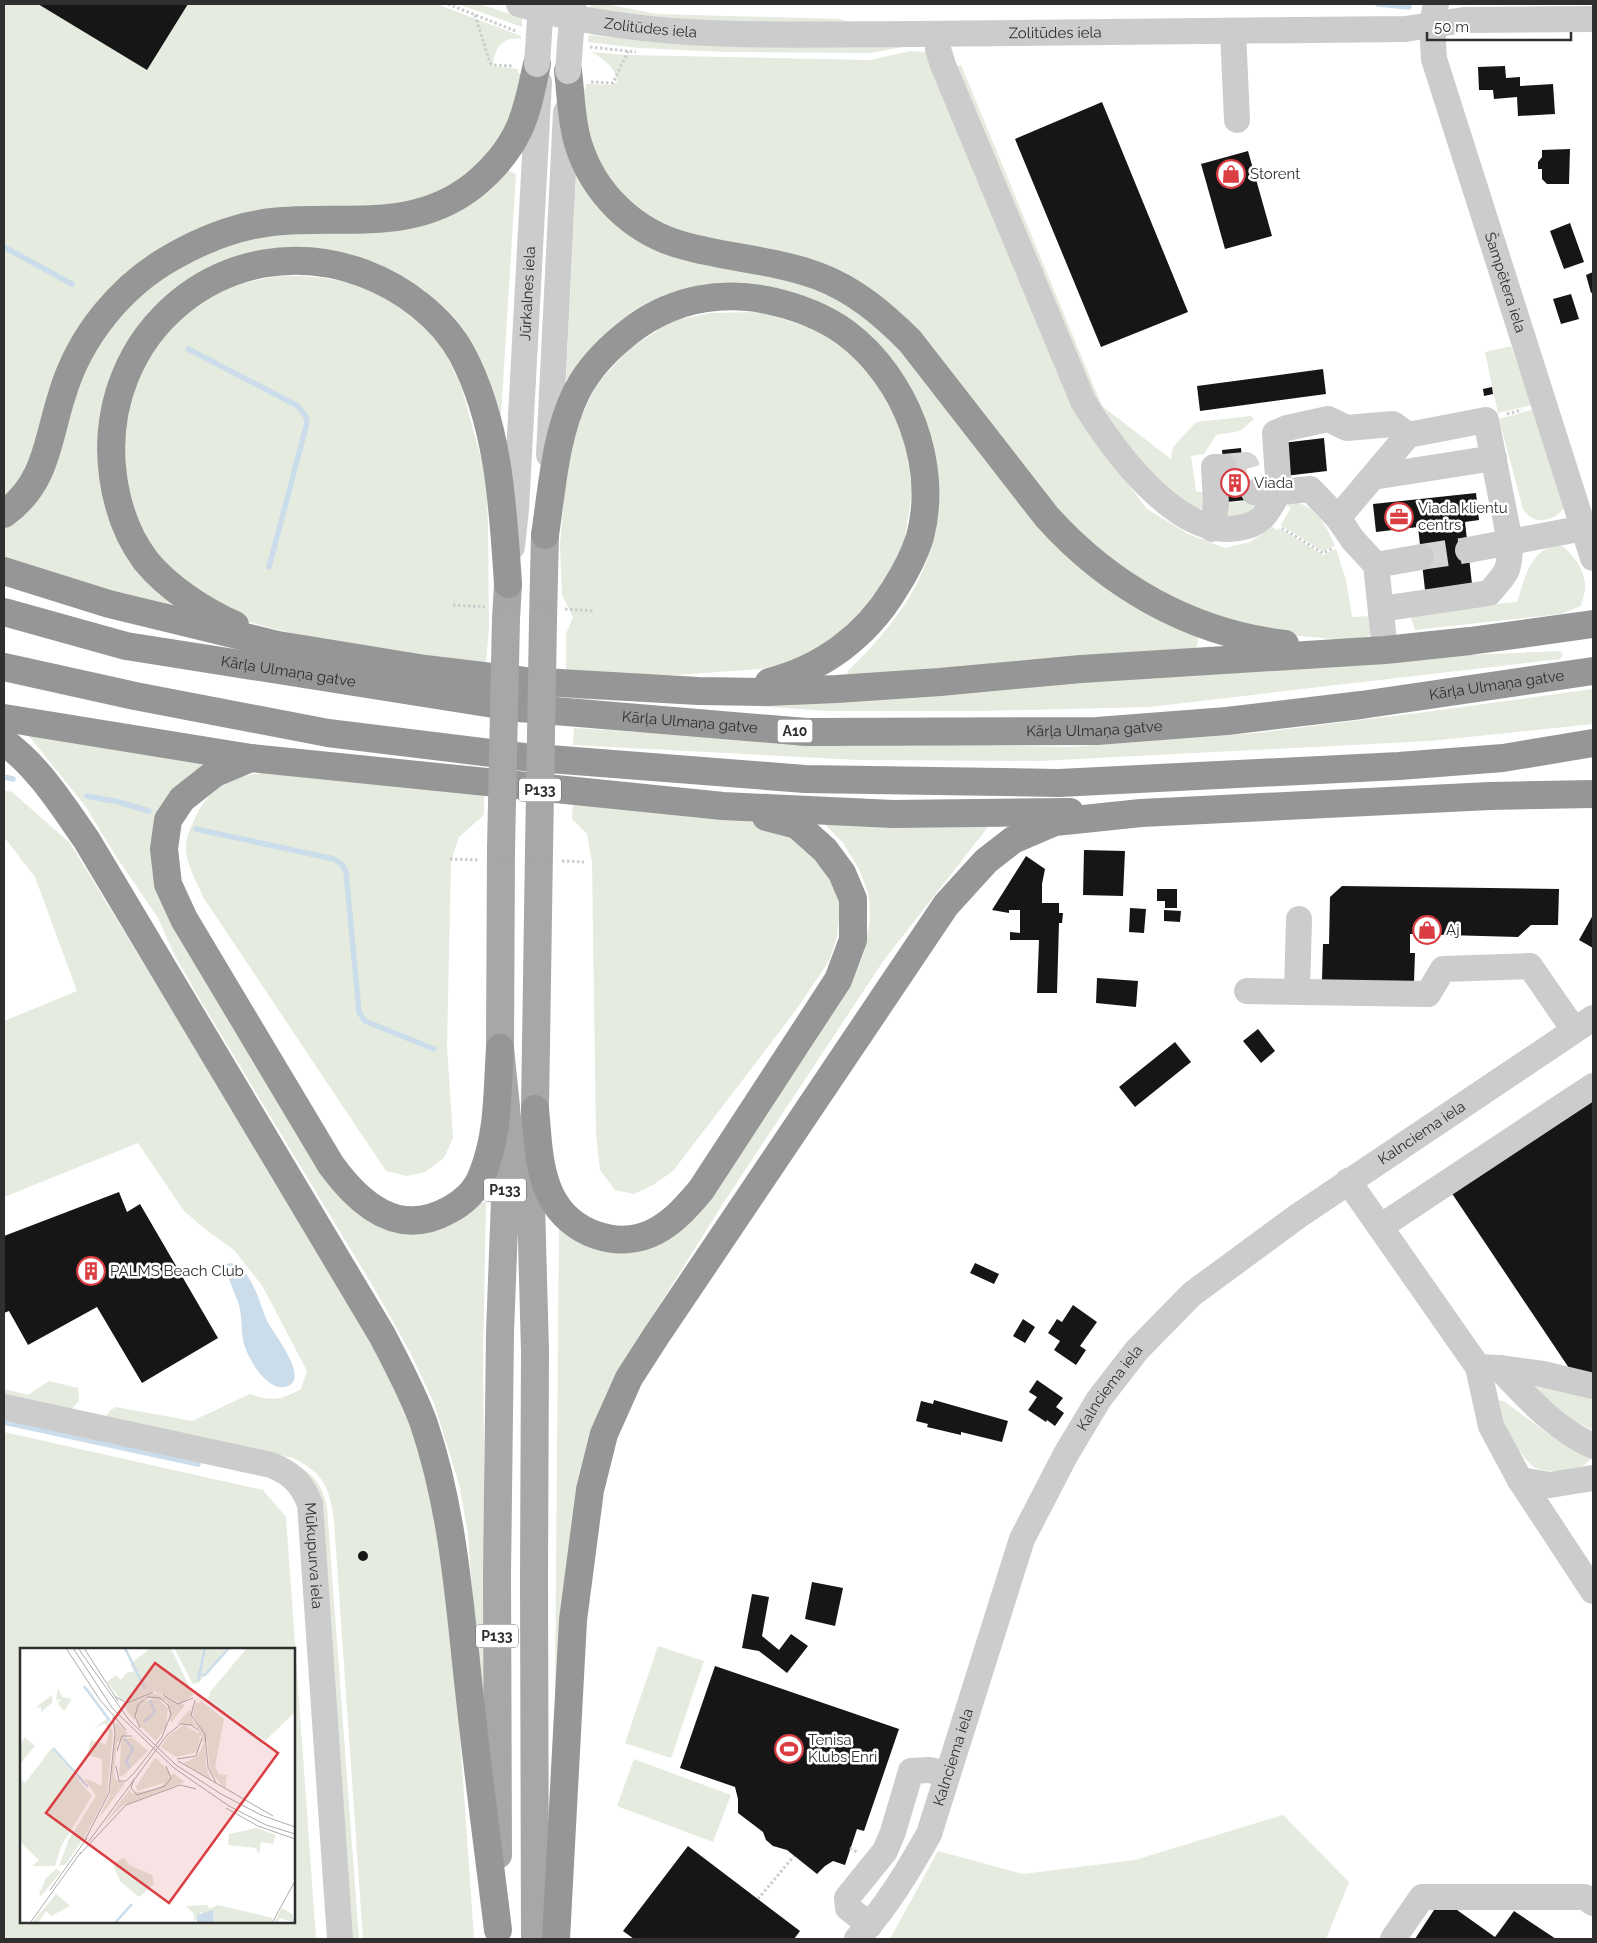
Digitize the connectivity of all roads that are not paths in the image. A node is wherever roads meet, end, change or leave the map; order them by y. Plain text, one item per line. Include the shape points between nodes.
1 (519, 4) edge
2 (541, 4) edge
3 (573, 4) edge
4 (1434, 14) edge
5 (1593, 19) edge
6 (1233, 31) junction
7 (938, 34) junction
8 (528, 65) junction
9 (578, 76) junction
10 (1236, 120) dead end
11 (1408, 435) junction
12 (1494, 458) junction
13 (1224, 467) dead end
14 (1373, 477) junction
15 (1266, 492) junction
16 (4, 514) edge
17 (1338, 518) junction
18 (1584, 528) junction
19 (1212, 529) junction
20 (545, 535) junction
21 (1510, 542) junction
22 (1468, 550) tunnel mouth
23 (1421, 557) tunnel mouth
24 (1593, 558) edge
25 (1376, 565) junction
26 (4, 571) edge
27 (508, 584) junction
28 (1381, 609) junction
29 (4, 612) edge
30 (1593, 624) edge
31 (1470, 641) junction
32 (1593, 644) edge
33 (278, 645) junction
34 (1386, 650) junction
35 (1348, 652) junction
36 (4, 667) edge
37 (1593, 671) edge
38 (698, 691) junction
39 (4, 718) edge
40 (4, 742) edge
41 (1593, 743) edge
42 (251, 758) junction
43 (1593, 778) edge
44 (1593, 794) edge
45 (1490, 796) junction
46 (724, 806) junction
47 (1141, 813) junction
48 (1299, 919) dead end
49 (1247, 991) dead end
50 (1297, 992) junction
51 (1587, 1025) edge
52 (500, 1048) junction
53 (1593, 1086) edge
54 (535, 1109) junction
55 (1348, 1181) junction
56 (1380, 1227) junction
57 (1489, 1368) junction
58 (1593, 1386) edge
59 (4, 1408) edge
60 (1593, 1446) edge
61 (1593, 1478) edge
62 (1520, 1480) junction
63 (1593, 1590) edge
64 (948, 1774) junction
65 (1593, 1903) edge
66 (864, 1932) edge
67 (498, 1935) edge
68 (340, 1939) edge
69 (535, 1939) edge
70 (556, 1939) edge
71 (1394, 1939) edge

1 - 7 street, Zolitūdes iela via 584,20 673,31
2 - 8 street, Jūrkalnes iela, bridge
3 - 9 street, Jūrkalnes iela, bridge
4 - 5 street, Zolitūdes iela via 1464,20
4 - 6 street, Zolitūdes iela via 1405,29
4 - 18 street, Šampētera iela via 1434,59
6 - 7 street, Zolitūdes iela
6 - 10 street
7 - 19 street via 943,64 1083,401 1118,454 1164,502
8 - 16 highway via 526,112 509,148 482,179 447,203 422,213 391,219 287,221 248,226 181,252 132,286 97,324 83,346 62,393 44,463 33,483
8 - 27 street, Jūrkalnes iela via 540,89 516,509
9 - 20 street, Jūrkalnes iela
9 - 35 highway via 574,125 584,160 602,192 628,218 674,243 802,271 833,282 860,297 910,341 1066,538 1129,588 1179,615 1228,634
11 - 12 street via 1486,420
11 - 14 street
11 - 15 street via 1393,424 1347,428 1328,419 1287,428 1276,433
12 - 14 street
12 - 21 street
13 - 19 street via 1214,467 1216,504
14 - 17 street
15 - 17 street via 1310,489
15 - 19 street via 1264,516 1247,527
17 - 25 street
18 - 21 street
18 - 24 street, Šampētera iela
20 - 38 highway via 562,433 576,394 594,364 626,334 667,309 696,300 730,296 782,303 827,321 877,362 906,409 919,445 925,492 924,516 909,564 891,596 872,620 830,657 783,678
20 - 54 main road, P133, bridge via 553,614 549,856
21 - 22 street
21 - 28 street via 1508,571 1489,593
23 - 25 street
25 - 28 street
26 - 33 highway via 108,604
27 - 33 highway via 502,504 492,440 472,376 452,338 407,296 369,275 312,261 258,264 218,277 195,290 174,306 147,335 128,367 118,396 112,425 112,466 114,485 126,524 156,573 212,613
27 - 52 main road, P133, bridge via 496,613 491,855
28 - 34 street
29 - 37 highway, Kārļa Ulmaņa gatve / A10 via 126,646 519,708 806,732 1097,731 1227,721
30 - 31 highway
31 - 32 highway
31 - 34 highway
33 - 38 highway via 524,681
34 - 35 highway
35 - 38 highway via 836,689
36 - 41 highway via 328,733 524,757 805,779 1058,784 1400,766 1503,758
39 - 42 highway
40 - 67 highway via 18,752 55,795 86,840 382,1335 424,1423 455,1555
42 - 46 highway
42 - 52 highway via 215,773 182,799 168,820 164,849 168,884 184,919 331,1165 351,1190 371,1207 387,1215 423,1221 439,1216 468,1196 482,1178 495,1132
43 - 45 highway
44 - 45 highway
45 - 47 highway
46 - 47 highway via 892,814
46 - 54 highway via 797,825 825,850 842,873 853,899 853,940 838,980 701,1190 674,1220 655,1232 618,1240 596,1236 566,1215 552,1197 545,1179
47 - 70 highway via 1056,822 1013,840 963,885 946,905 810,1105 629,1378 604,1434 590,1490 573,1620
48 - 50 street
49 - 50 street
50 - 51 street via 1428,994 1443,969 1530,966
51 - 55 street, Kalnciema iela
52 - 67 main road, P133 via 506,1146 497,1576
53 - 56 street
54 - 69 main road, P133 via 530,1168 535,1351
55 - 56 street
55 - 64 street, Kalnciema iela via 1192,1294 1137,1350 1099,1398 1022,1540
56 - 57 street
57 - 58 street via 1543,1374
57 - 60 street via 1544,1414
57 - 62 street via 1491,1426
59 - 68 street, Mūkupurva iela via 271,1465 285,1471 301,1485 310,1504
61 - 62 street via 1550,1485
62 - 63 street
64 - 66 street, Kalnciema iela via 929,1834 905,1877
64 - 66 street via 911,1771 885,1851 847,1898 848,1908
65 - 71 street via 1584,1897 1422,1897

